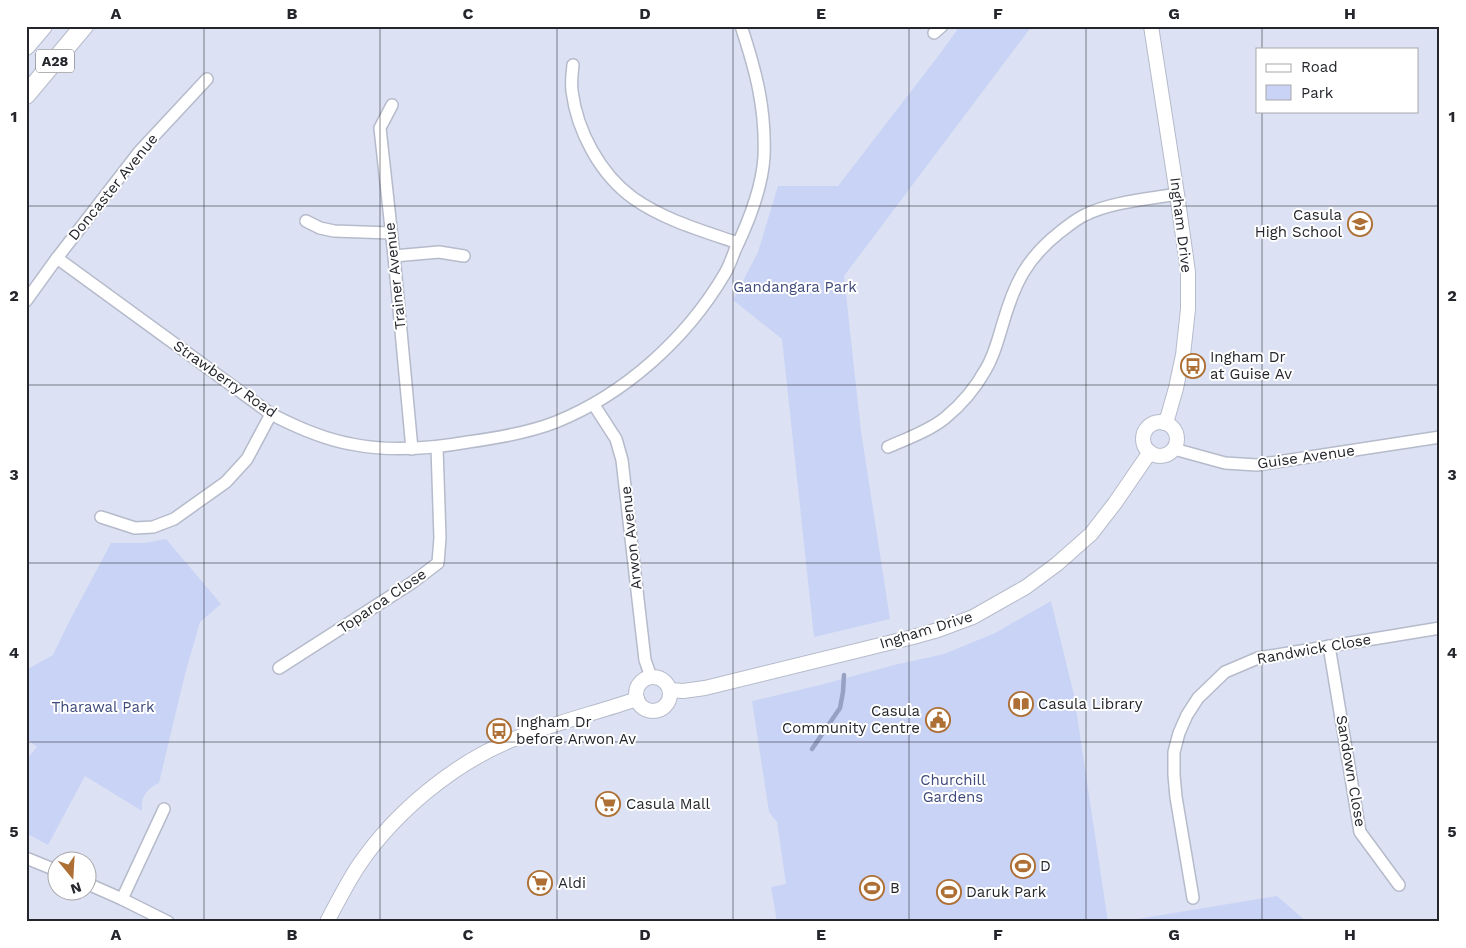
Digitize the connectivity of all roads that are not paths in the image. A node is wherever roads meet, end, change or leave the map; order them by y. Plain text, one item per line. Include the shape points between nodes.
1 (43, 26) edge
2 (84, 26) edge
3 (741, 26) edge
4 (1151, 26) edge
5 (26, 46) edge
6 (572, 65) dead end
7 (208, 79) dead end
8 (26, 96) edge
9 (392, 105) dead end
10 (1177, 194) junction
11 (306, 221) dead end
12 (391, 233) junction
13 (738, 243) junction
14 (394, 256) junction
15 (464, 256) dead end
16 (57, 258) junction
17 (26, 301) edge
18 (594, 405) junction
19 (271, 414) junction
20 (1164, 423) junction
21 (1440, 437) edge
22 (436, 447) junction
23 (888, 447) dead end
24 (412, 449) junction
25 (1174, 449) junction
26 (1150, 452) junction
27 (101, 517) dead end
28 (1440, 628) edge
29 (1329, 646) junction
30 (279, 668) dead end
31 (651, 677) junction
32 (670, 690) junction
33 (637, 700) junction
34 (164, 809) dead end
35 (26, 858) edge
36 (48, 867) edge
37 (1399, 885) dead end
38 (98, 888) edge
39 (1193, 898) dead end
40 (122, 899) junction
41 (168, 922) edge
42 (327, 922) edge

1 - 5 highway, A28
2 - 8 highway, A28
3 - 13 street, Strawberry Road via 761,96 764,157 760,185
4 - 10 street, Ingham Drive
6 - 13 street via 572,90 582,128 600,162 616,182 653,210
7 - 16 street, Doncaster Avenue via 139,152
9 - 12 street, Trainer Avenue via 380,128
10 - 20 street, Ingham Drive via 1188,272 1188,309 1183,355
10 - 23 street via 1107,206 1085,215 1047,242 1019,280 997,348 967,396 944,419
11 - 12 street via 334,231
12 - 14 street, Trainer Avenue
13 - 18 street, Strawberry Road via 726,273 691,321 634,377
14 - 15 street via 439,252
14 - 24 street, Trainer Avenue
16 - 17 street, Doncaster Avenue
16 - 19 street, Strawberry Road
18 - 22 street, Strawberry Road via 524,432
18 - 31 street, Arwon Avenue via 616,439 622,460 645,660
19 - 24 street, Strawberry Road via 327,438 350,444
19 - 27 street via 248,459 226,482 174,519 153,527 135,528
20 - 25 street via 1172,427 1177,436
20 - 26 street via 1154,424 1144,434 1145,445
21 - 25 street, Guise Avenue via 1257,465 1224,463
22 - 24 street, Strawberry Road
22 - 30 street, Toparoa Close via 438,563
25 - 26 street via 1163,456
26 - 32 street, Ingham Drive via 1091,534 1026,587 974,617 938,630 726,683 684,691
28 - 29 street, Randwick Close
29 - 37 street, Sandown Close via 1360,832
29 - 39 street, Randwick Close via 1258,658 1225,672 1198,698 1188,715 1174,752 1174,775
31 - 32 street via 662,679
31 - 33 street via 639,685
32 - 33 street via 667,704 656,710 646,709
33 - 42 street via 512,739 439,782 371,849 348,882
34 - 40 street
35 - 36 street
38 - 40 street
40 - 41 street

